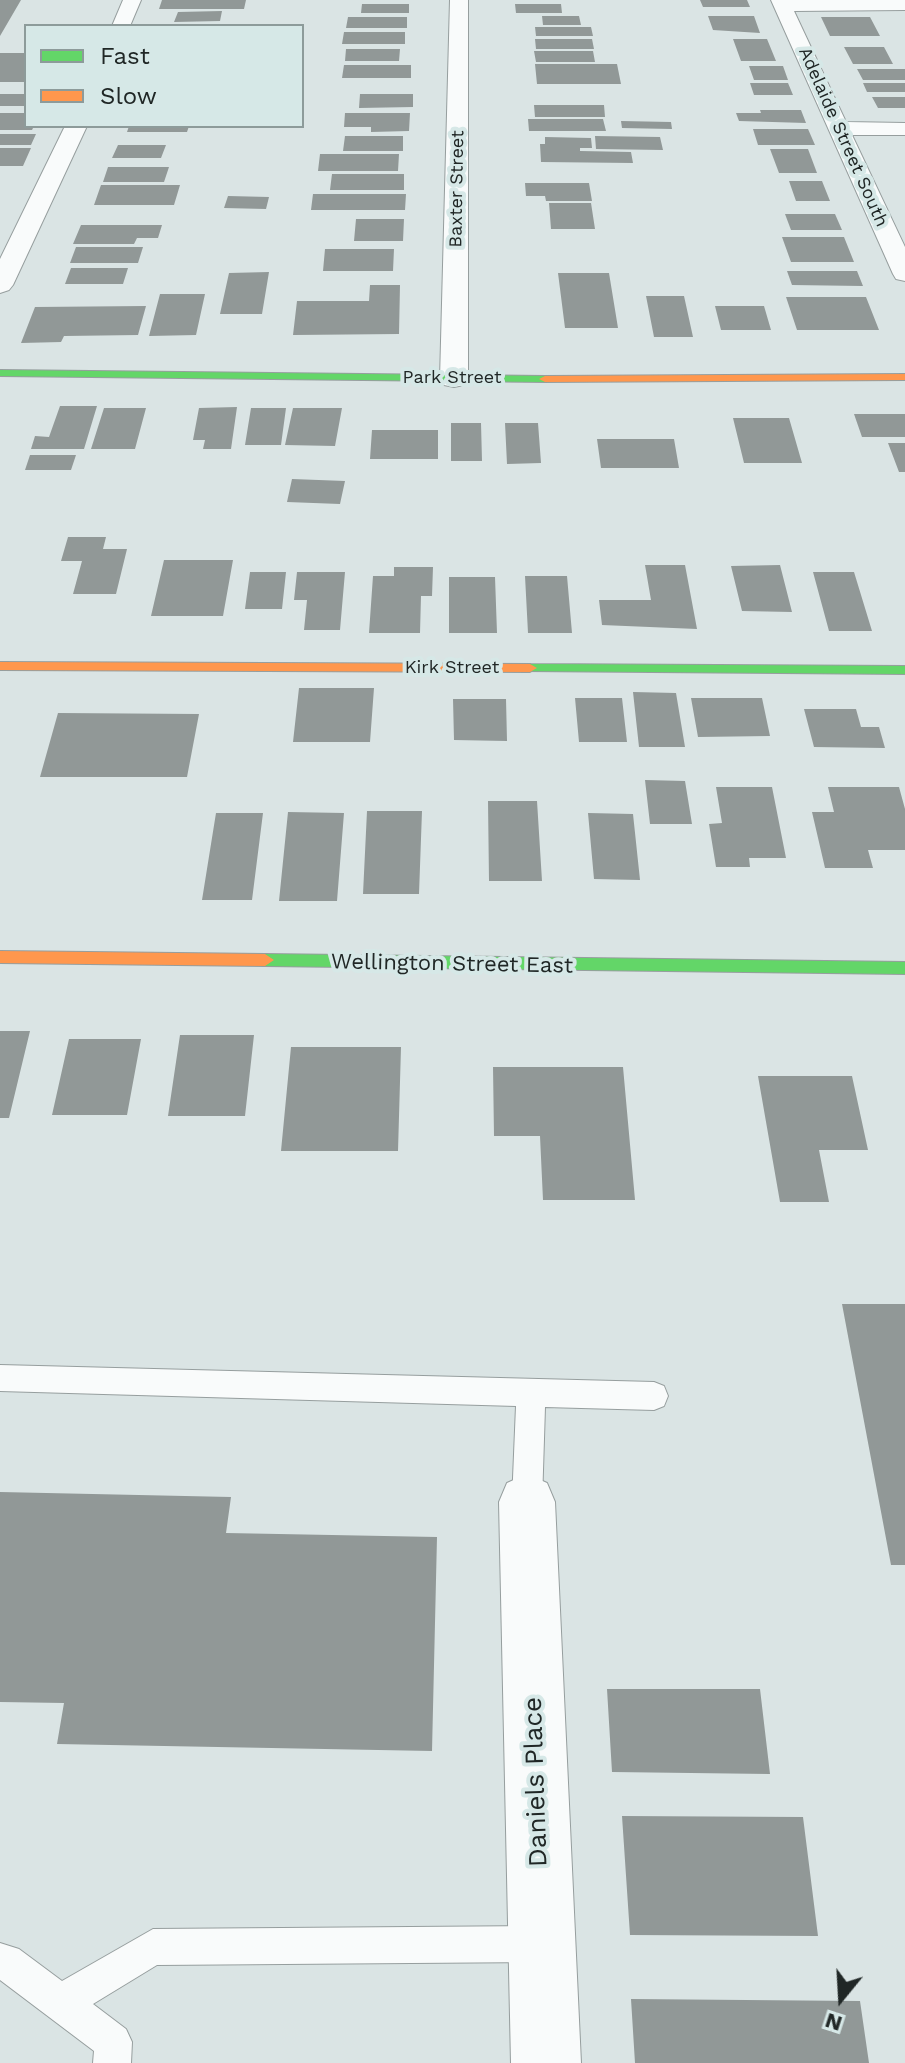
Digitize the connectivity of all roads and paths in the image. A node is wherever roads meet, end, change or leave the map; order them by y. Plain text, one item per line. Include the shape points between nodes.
1 (132, 0) edge
2 (459, 0) edge
3 (781, 3) edge
4 (905, 5) edge
5 (122, 24) edge
6 (75, 128) edge
7 (839, 128) junction
8 (905, 129) edge
9 (905, 274) edge
10 (0, 285) edge
11 (0, 373) edge
12 (905, 377) edge
13 (454, 379) junction
14 (0, 666) edge
15 (905, 670) edge
16 (0, 957) edge
17 (905, 968) edge
18 (0, 1378) edge
19 (531, 1393) junction
20 (654, 1396) dead end
21 (527, 1502) joint
22 (542, 1944) junction
23 (0, 1961) edge
24 (61, 2002) junction
25 (112, 2063) edge
26 (546, 2063) edge

1 - 5 street
2 - 13 street, Baxter Street
3 - 4 street
3 - 7 street, Adelaide Street South
6 - 10 street
7 - 8 street
7 - 9 street, Adelaide Street South
11 - 13 street, Park Street
12 - 13 street, Park Street
14 - 15 street, Kirk Street
16 - 17 street, Wellington Street East
18 - 19 lane
19 - 20 lane
19 - 21 lane
21 - 22 street, Daniels Place
22 - 24 lane via 153,1947
22 - 26 street, Daniels Place
23 - 24 lane
24 - 25 lane via 113,2042

